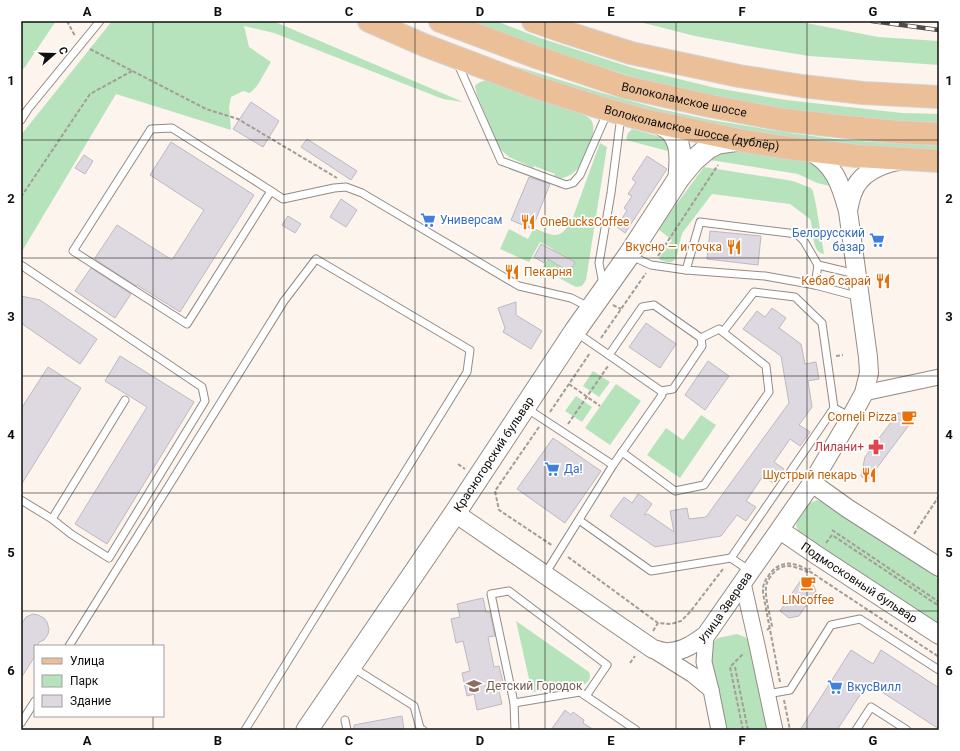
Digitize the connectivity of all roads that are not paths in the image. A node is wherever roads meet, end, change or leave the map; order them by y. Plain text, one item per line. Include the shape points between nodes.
1 (100, 21) edge
2 (369, 21) edge
3 (394, 21) edge
4 (440, 21) edge
5 (533, 21) edge
6 (454, 56) junction
7 (939, 97) edge
8 (615, 112) junction
9 (21, 120) edge
10 (659, 123) junction
11 (939, 134) edge
12 (739, 140) junction
13 (807, 150) junction
14 (905, 159) junction
15 (939, 161) edge
16 (679, 178) junction
17 (271, 191) junction
18 (848, 211) junction
19 (629, 255) junction
20 (21, 264) edge
21 (818, 265) junction
22 (686, 270) junction
23 (856, 274) junction
24 (815, 285) junction
25 (860, 297) junction
26 (602, 301) junction
27 (575, 331) junction
28 (722, 332) junction
29 (701, 338) junction
30 (611, 356) junction
31 (939, 377) edge
32 (661, 391) junction
33 (864, 393) junction
34 (125, 400) dead end
35 (525, 407) junction
36 (834, 408) junction
37 (850, 417) junction
38 (622, 452) junction
39 (613, 465) junction
40 (812, 483) junction
41 (21, 500) edge
42 (455, 513) junction
43 (52, 519) junction
44 (579, 520) junction
45 (780, 530) junction
46 (731, 558) junction
47 (939, 567) edge
48 (545, 575) junction
49 (746, 577) junction
50 (706, 635) junction
51 (939, 635) edge
52 (70, 645) edge
53 (653, 649) junction
54 (351, 666) junction
55 (939, 670) edge
56 (711, 690) junction
57 (767, 694) junction
58 (586, 696) junction
59 (34, 703) edge
60 (514, 703) junction
61 (345, 720) dead end
62 (21, 723) edge
63 (421, 729) edge
64 (245, 730) edge
65 (307, 730) edge
66 (347, 730) edge
67 (514, 730) edge
68 (636, 730) edge
69 (719, 730) edge
70 (774, 730) edge
71 (856, 730) edge
72 (907, 730) edge

1 - 9 lane
2 - 6 main road, Волоколамское шоссе (дублёр)
3 - 6 main road
4 - 11 main road, Волоколамское шоссе via 625,87 784,120
5 - 7 main road via 631,52 739,76 863,93
6 - 8 main road, Волоколамское шоссе (дублёр)
6 - 8 lane via 502,161 566,185 573,183 580,175
8 - 10 main road, Волоколамское шоссе (дублёр)
8 - 26 lane via 611,192 599,263
10 - 12 main road, Волоколамское шоссе (дублёр)
10 - 16 main road via 670,131 677,141 680,155
12 - 13 main road, Волоколамское шоссе (дублёр)
12 - 16 main road, Красногорский бульвар via 718,143 708,148
13 - 14 main road, Волоколамское шоссе (дублёр)
13 - 18 street via 830,167 840,184
14 - 15 main road, Волоколамское шоссе (дублёр)
14 - 18 street via 867,172 852,193
16 - 19 main road, Красногорский бульвар
17 - 17 lane via 172,128 151,129 73,251 187,324
17 - 26 lane via 283,199 346,187 362,193 519,286 571,298
18 - 23 street, улица Зверева
19 - 22 lane via 651,265
19 - 26 main road, Красногорский бульвар
20 - 43 lane via 202,387 205,401 109,558
21 - 22 lane via 797,234 700,222
21 - 23 lane
21 - 24 lane
22 - 24 lane via 765,276
23 - 25 street, улица Зверева
24 - 25 lane
25 - 33 street, улица Зверева via 869,373
26 - 27 main road, Красногорский бульвар
27 - 30 lane
27 - 35 main road, Красногорский бульвар
28 - 29 lane via 719,329
28 - 36 lane via 754,292 795,298 822,323
28 - 38 lane via 766,366 769,392 704,485 675,490
29 - 30 lane via 654,305 642,307
29 - 32 lane via 702,346 673,389
30 - 32 lane
31 - 33 street
32 - 38 lane via 662,395
33 - 37 street, улица Зверева
34 - 43 lane
35 - 39 lane
35 - 42 main road, Красногорский бульвар
36 - 37 lane
36 - 46 lane
37 - 40 street, улица Зверева
38 - 39 lane
39 - 44 lane
40 - 45 street, улица Зверева
40 - 47 street
41 - 43 lane
42 - 48 street, улица Зверева
42 - 54 main road, Красногорский бульвар
44 - 46 lane via 651,571
44 - 48 lane
45 - 49 street, улица Зверева
45 - 51 street, Подмосковный бульвар
46 - 49 lane
48 - 53 street, улица Зверева
49 - 50 street, улица Зверева
49 - 57 street
50 - 53 street, улица Зверева via 692,646 679,650 667,652
50 - 56 street via 704,662
52 - 64 lane via 284,301 316,259 470,350 467,372
53 - 56 street
54 - 63 lane via 414,706
54 - 65 main road, Красногорский бульвар
55 - 57 lane via 860,619 831,625 790,690
56 - 69 street
57 - 70 street
58 - 60 lane via 580,692
58 - 60 lane via 607,665 509,591 490,594
58 - 68 lane
59 - 62 lane
60 - 67 lane
61 - 66 lane
71 - 72 lane via 871,707

